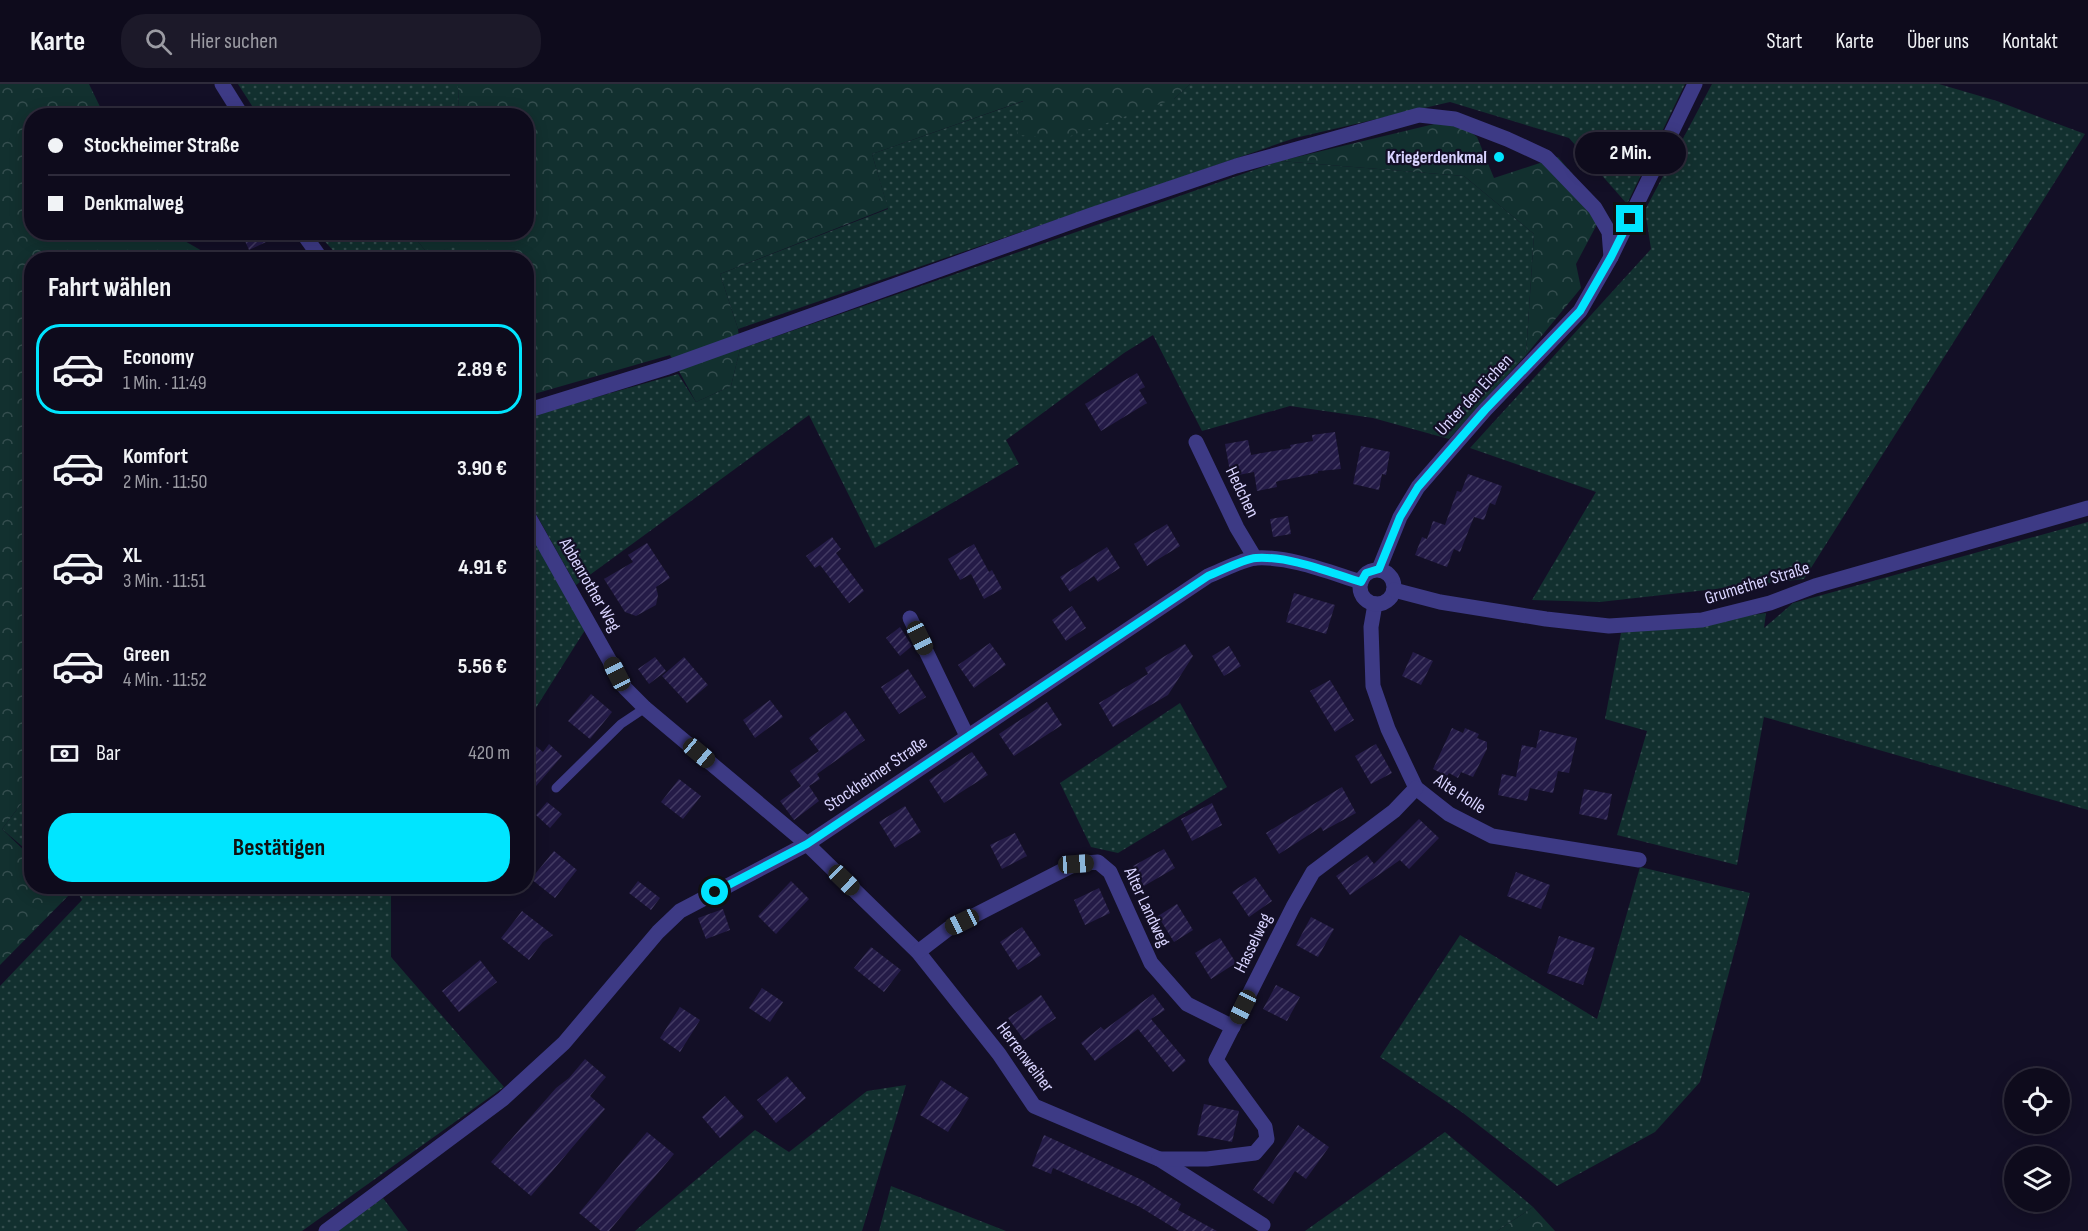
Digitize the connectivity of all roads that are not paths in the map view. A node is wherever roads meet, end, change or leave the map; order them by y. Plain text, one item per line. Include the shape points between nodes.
1 (222, 84) edge
2 (1695, 84) edge
3 (237, 108) edge
4 (1611, 257) junction
5 (534, 409) edge
6 (1196, 442) dead end
7 (2088, 508) edge
8 (534, 526) edge
9 (1255, 558) junction
10 (1379, 569) junction
11 (1361, 582) junction
12 (1394, 590) junction
13 (1375, 604) junction
14 (910, 618) dead end
15 (645, 708) junction
16 (967, 736) junction
17 (556, 788) dead end
18 (1416, 788) junction
19 (807, 844) junction
20 (1639, 860) dead end
21 (918, 952) junction
22 (1233, 1027) junction
23 (1159, 1159) junction
24 (1263, 1225) dead end
25 (326, 1231) edge

1 - 3 street
2 - 4 street, Unter den Eichen
4 - 5 street via 1609,232 1595,208 1546,157 1455,119 1419,115 1236,166 668,367
4 - 10 street, Unter den Eichen via 1580,311 1418,487 1400,517
6 - 9 street, Hedchen
7 - 12 street, Grumether Straße via 1702,620 1609,626 1440,602
8 - 15 street, Abbenrother Weg via 625,688
9 - 11 street, Stockheimer Straße via 1314,567
9 - 16 street, Stockheimer Straße via 1208,576
10 - 11 street via 1366,573
10 - 12 street via 1393,580
11 - 13 street via 1364,598
12 - 13 street via 1385,602
13 - 18 street, Alte Holle via 1371,627 1373,686
14 - 16 street
15 - 17 lane via 621,724
15 - 19 street, Abbenrother Weg
16 - 19 street, Stockheimer Straße
18 - 20 street, Alte Holle via 1449,814 1492,836
18 - 22 street, Hasselweg via 1394,811 1313,872
19 - 21 street, Herrenweiher
19 - 25 street, Stockheimer Straße via 680,911 564,1043 503,1099
21 - 22 street, Alter Landweg via 948,929 1076,864 1098,862 1110,872 1151,963 1187,1004
21 - 23 street, Herrenweiher via 999,1053 1034,1106
22 - 23 street, Hasselweg via 1216,1060 1265,1127 1267,1139 1255,1153
23 - 24 street, Herrenweiher

